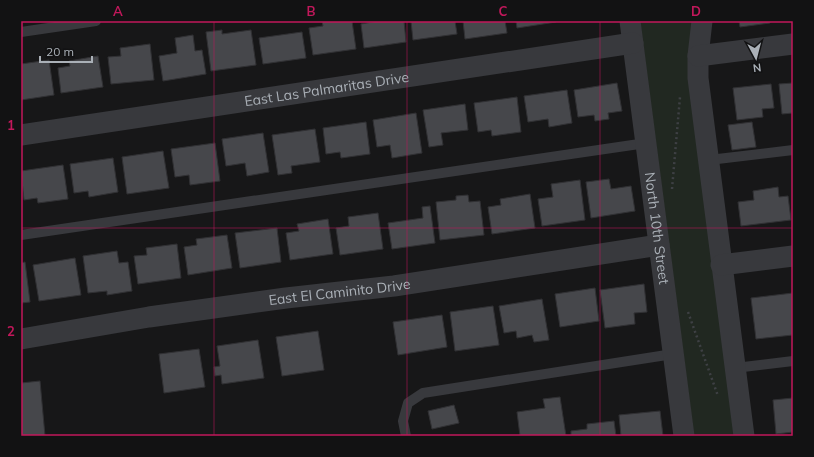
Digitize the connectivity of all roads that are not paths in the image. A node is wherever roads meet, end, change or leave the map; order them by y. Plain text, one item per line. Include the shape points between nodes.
1 (96, 21) edge
2 (630, 21) edge
3 (702, 21) edge
4 (21, 32) edge
5 (633, 43) junction
6 (793, 44) edge
7 (698, 56) junction
8 (21, 135) edge
9 (646, 143) junction
10 (793, 150) edge
11 (709, 160) junction
12 (21, 235) edge
13 (659, 245) junction
14 (793, 256) edge
15 (721, 265) junction
16 (21, 339) edge
17 (673, 354) junction
18 (793, 361) edge
19 (735, 368) junction
20 (406, 436) edge
21 (684, 436) edge
22 (744, 436) edge

1 - 4 lane
2 - 5 street, North 10th Street
3 - 7 street
5 - 8 street, East Las Palmaritas Drive
5 - 9 street, North 10th Street
6 - 7 street
7 - 11 street via 698,78
9 - 12 lane
9 - 13 street, North 10th Street
10 - 11 lane
11 - 15 street
13 - 16 street, East El Caminito Drive via 394,286 149,317
13 - 17 street, North 10th Street
14 - 15 street
15 - 19 street
17 - 20 lane via 423,393 408,403 403,421
17 - 21 street, North 10th Street
18 - 19 lane
19 - 22 street

